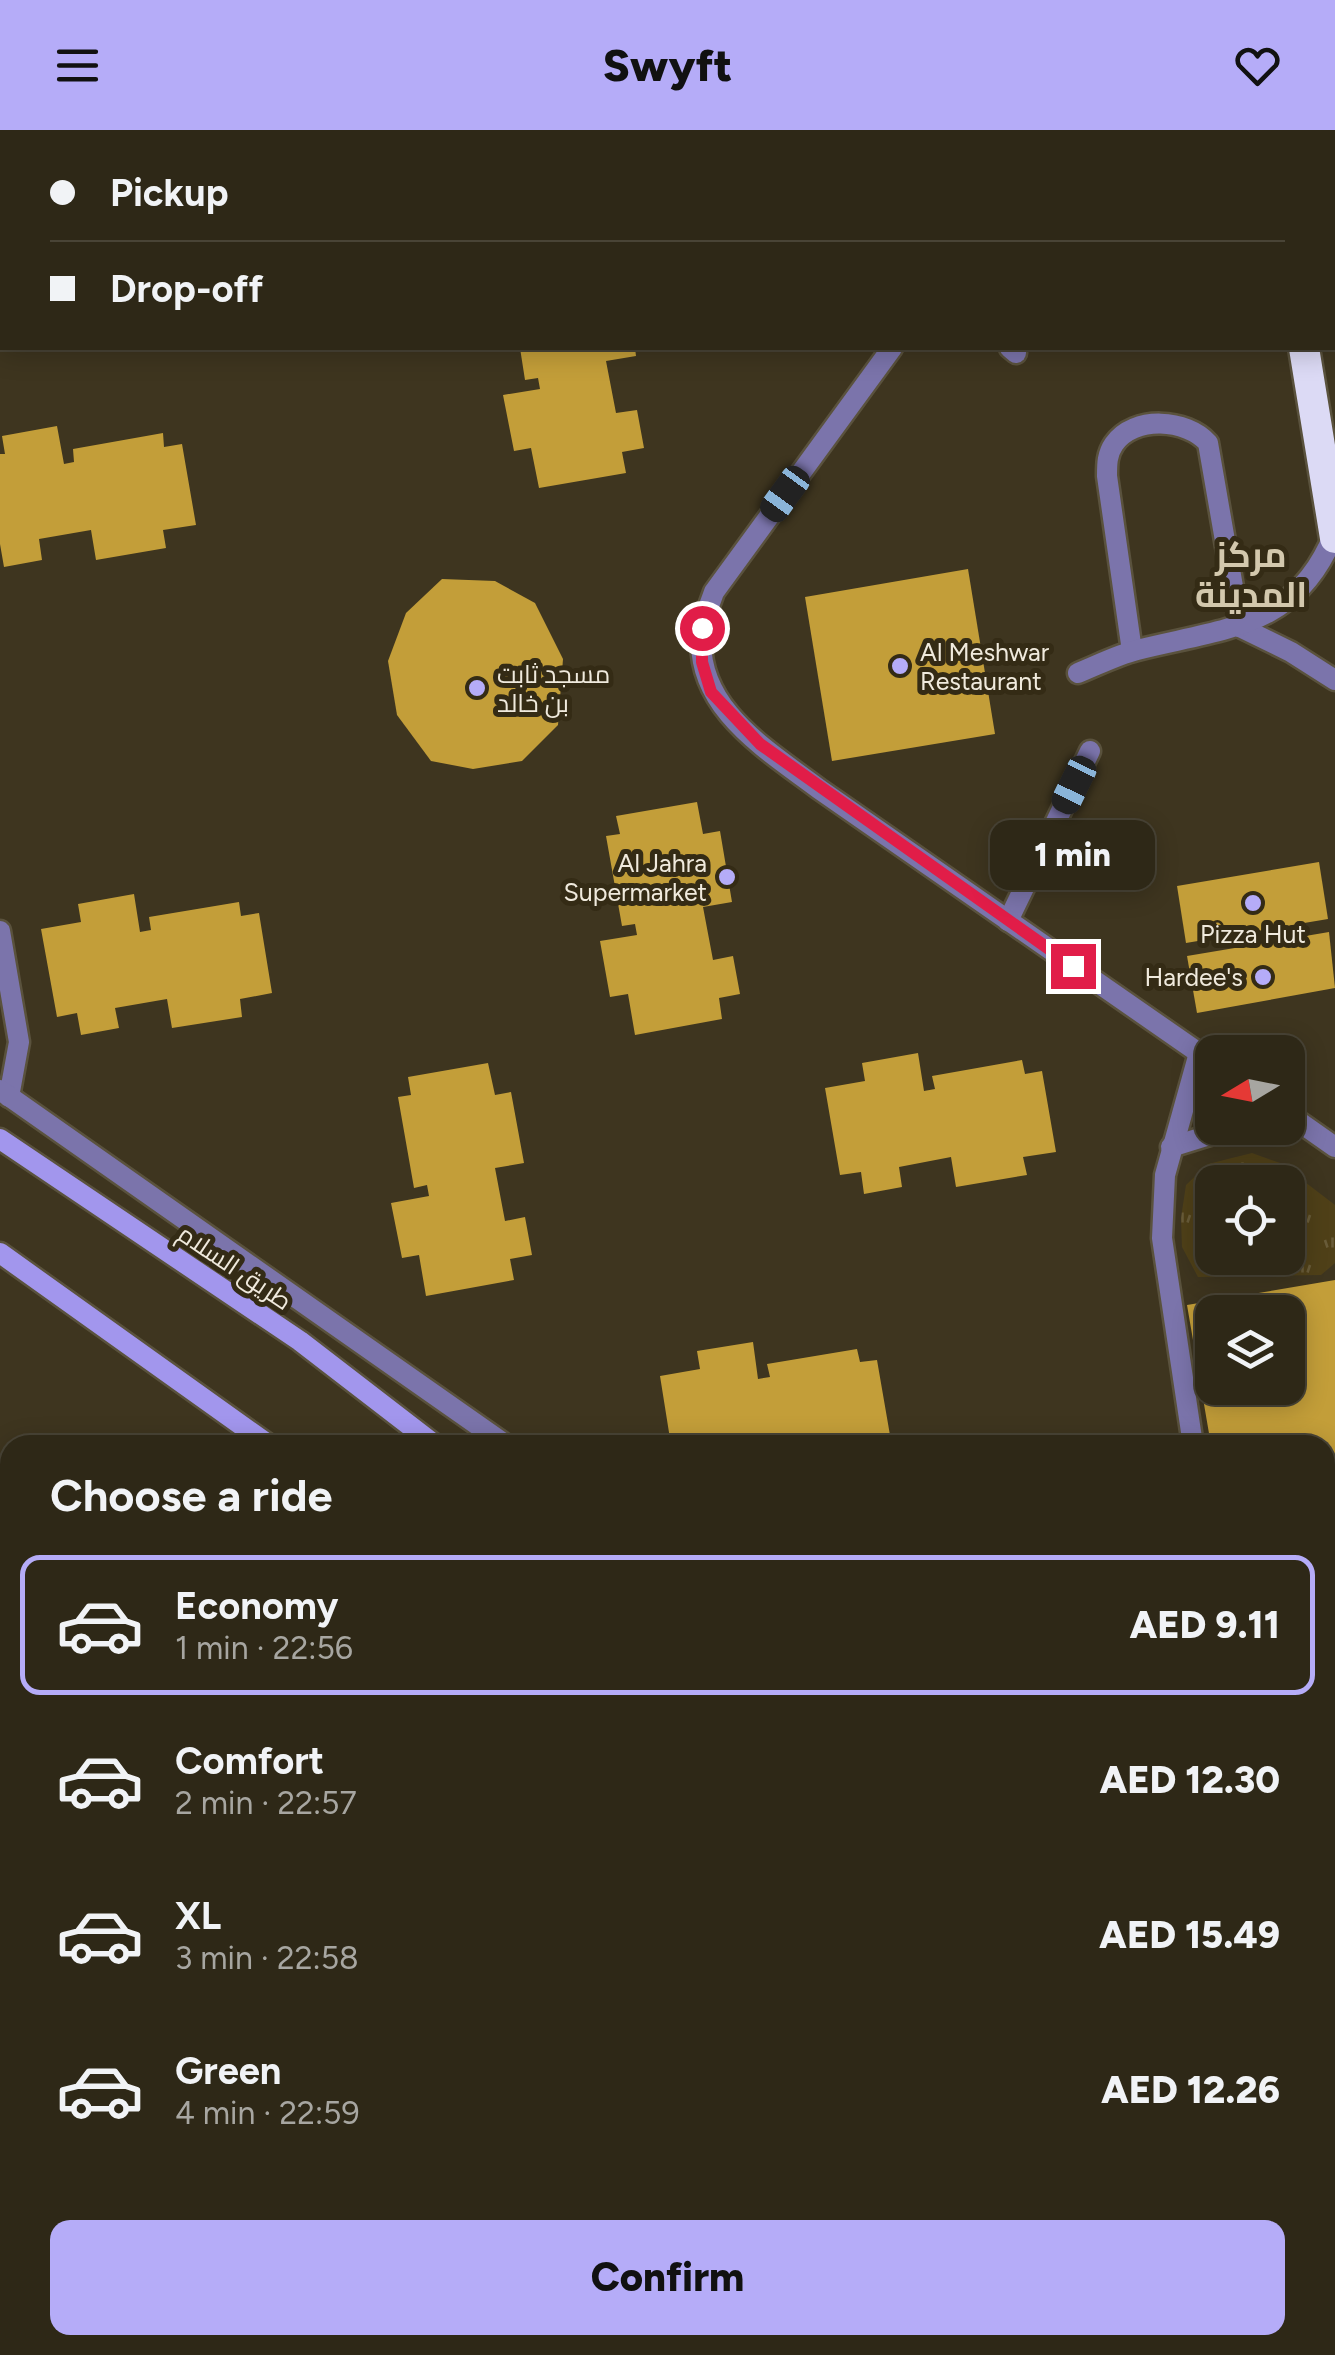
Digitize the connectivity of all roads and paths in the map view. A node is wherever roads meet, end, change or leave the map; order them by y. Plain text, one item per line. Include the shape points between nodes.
1 (891, 350) edge
2 (1304, 350) edge
3 (1335, 536) edge
4 (1240, 627) junction
5 (1132, 651) junction
6 (1078, 672) dead end
7 (1335, 680) edge
8 (1090, 751) dead end
9 (1008, 920) junction
10 (0, 931) edge
11 (1195, 1050) edge
12 (1195, 1086) edge
13 (5, 1094) edge
14 (1305, 1126) edge
15 (0, 1138) edge
16 (1195, 1140) edge
17 (1171, 1147) junction
18 (1335, 1147) edge
19 (0, 1253) edge
20 (255, 1435) edge
21 (423, 1435) edge
22 (492, 1435) edge
23 (1192, 1435) edge

1 - 9 street via 714,592 702,628 702,662 711,692 760,744
2 - 3 highway
3 - 4 street via 1296,595
4 - 5 street
4 - 5 street via 1208,443 1187,426 1148,426 1130,430 1108,458
4 - 7 street
5 - 6 street
8 - 9 street
9 - 11 street
10 - 13 street via 20,1042
12 - 17 street
13 - 22 street
14 - 18 street
15 - 21 main road, طريق السلام via 300,1341
16 - 17 street
17 - 23 street via 1162,1238
19 - 20 main road

